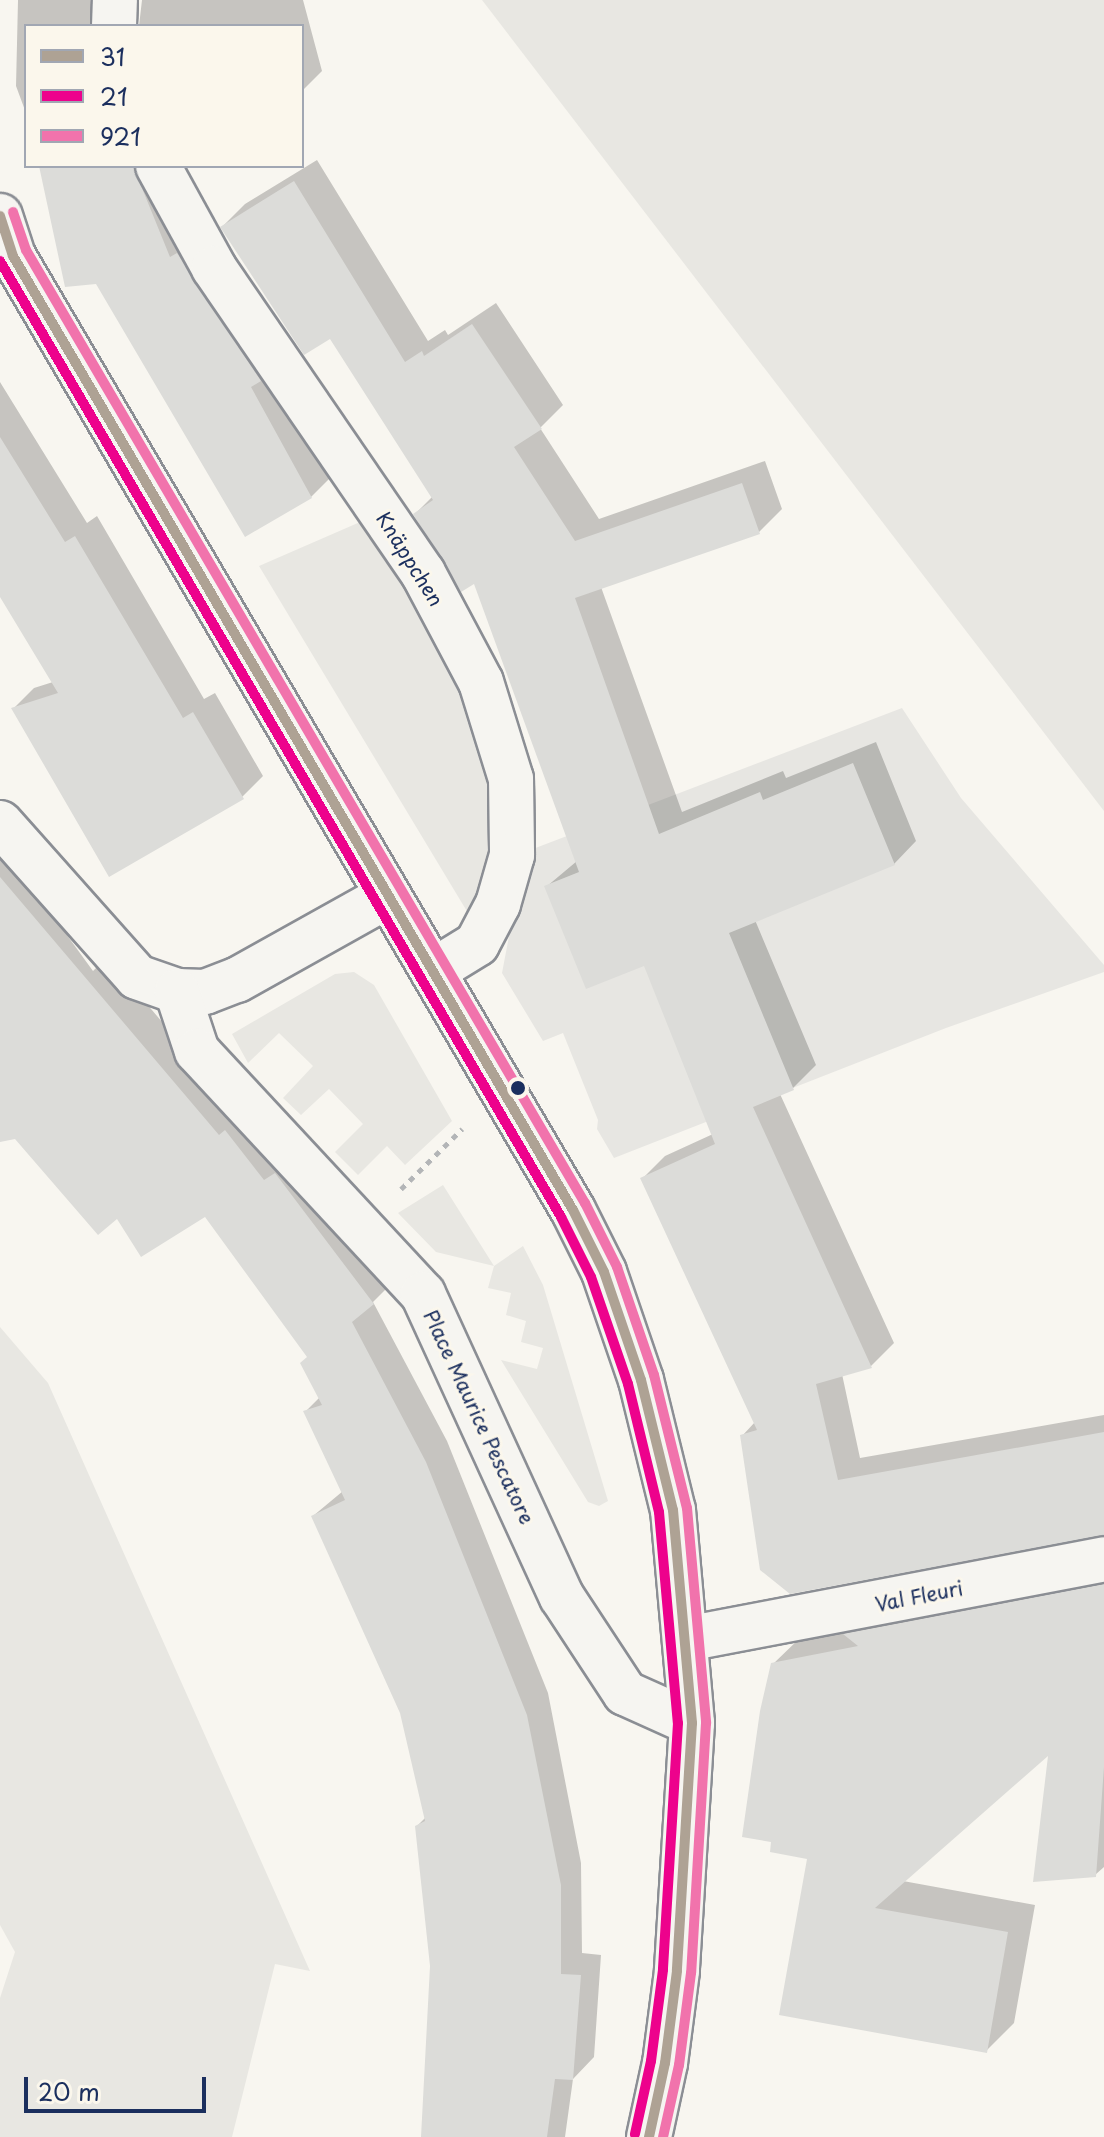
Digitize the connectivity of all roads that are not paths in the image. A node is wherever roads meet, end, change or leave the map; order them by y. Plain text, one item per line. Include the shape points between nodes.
1 (115, 0) edge
2 (114, 24) edge
3 (159, 168) edge
4 (0, 216) edge
5 (0, 823) edge
6 (387, 896) junction
7 (433, 971) junction
8 (177, 991) junction
9 (1104, 1559) edge
10 (686, 1639) junction
11 (692, 1723) junction
12 (649, 2137) edge

1 - 2 street
3 - 7 street, Knäppchen via 214,268 423,573 481,682 511,779 512,855 498,904 477,944
4 - 6 street via 13,256
5 - 8 street via 137,977
6 - 7 street
6 - 8 street via 237,980 205,992
7 - 10 street via 604,1272 641,1380 673,1510
8 - 11 street, Place Maurice Pescatore via 197,1051 423,1294 562,1597 625,1693
9 - 10 street, Val Fleuri
10 - 11 street
11 - 12 street via 677,1971

